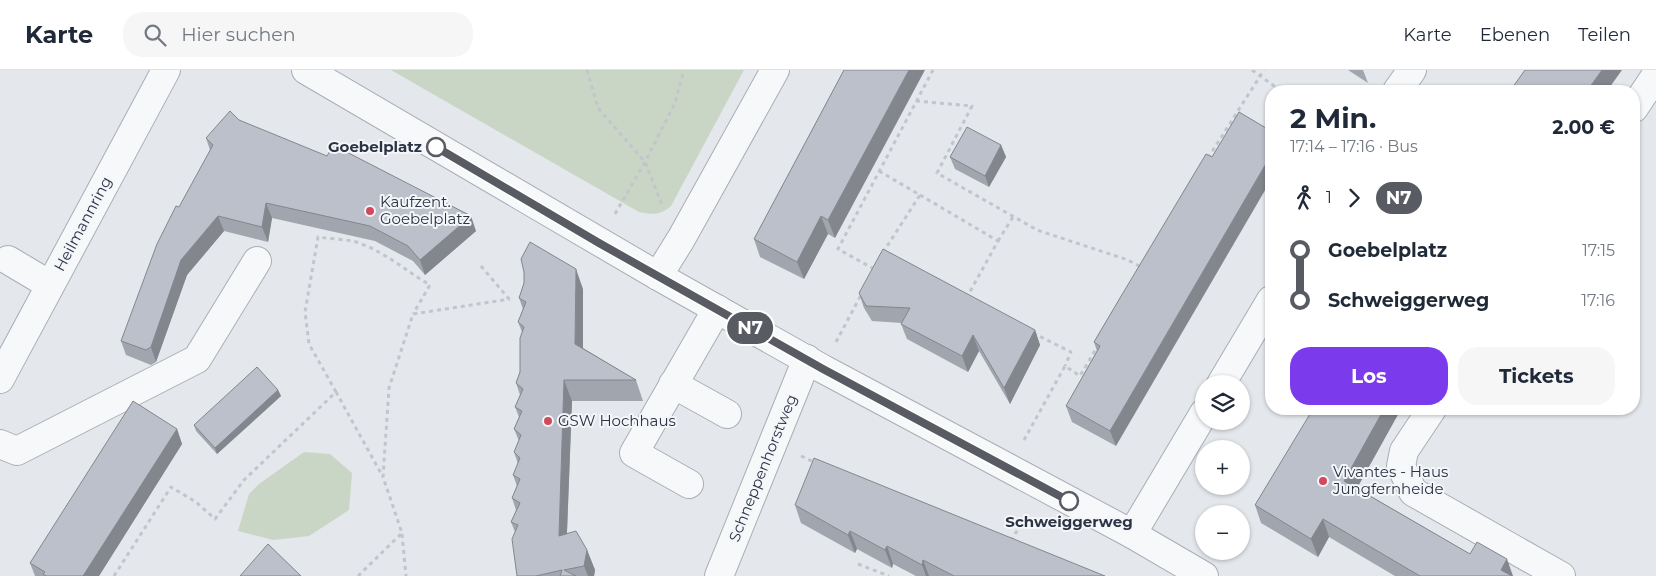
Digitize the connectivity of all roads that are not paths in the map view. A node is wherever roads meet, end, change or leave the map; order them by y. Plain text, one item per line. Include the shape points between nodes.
1 (166, 70) edge
2 (306, 70) edge
3 (775, 70) edge
4 (1412, 70) edge
5 (1656, 75) edge
6 (1401, 85) edge
7 (1640, 99) edge
8 (8, 260) dead end
9 (257, 261) dead end
10 (658, 276) junction
11 (50, 285) junction
12 (717, 309) junction
13 (1265, 310) edge
14 (815, 364) junction
15 (1226, 375) edge
16 (0, 379) edge
17 (673, 384) junction
18 (727, 414) dead end
19 (1428, 415) edge
20 (1195, 429) edge
21 (0, 444) edge
22 (689, 484) dead end
23 (1132, 534) junction
24 (719, 576) edge
25 (1204, 576) edge
26 (1562, 576) edge

1 - 11 street, Heilmannring
2 - 10 street
3 - 10 street
4 - 6 street
5 - 7 street
8 - 11 street
9 - 21 street via 197,359 17,451
10 - 12 street
11 - 16 street, Heilmannring
12 - 14 street
12 - 17 street
13 - 15 street
14 - 23 street
14 - 24 street, Schneppenhorstweg
17 - 18 street
17 - 22 street via 634,453
19 - 26 street via 1404,451 1401,466 1413,492
20 - 23 street
23 - 25 street

